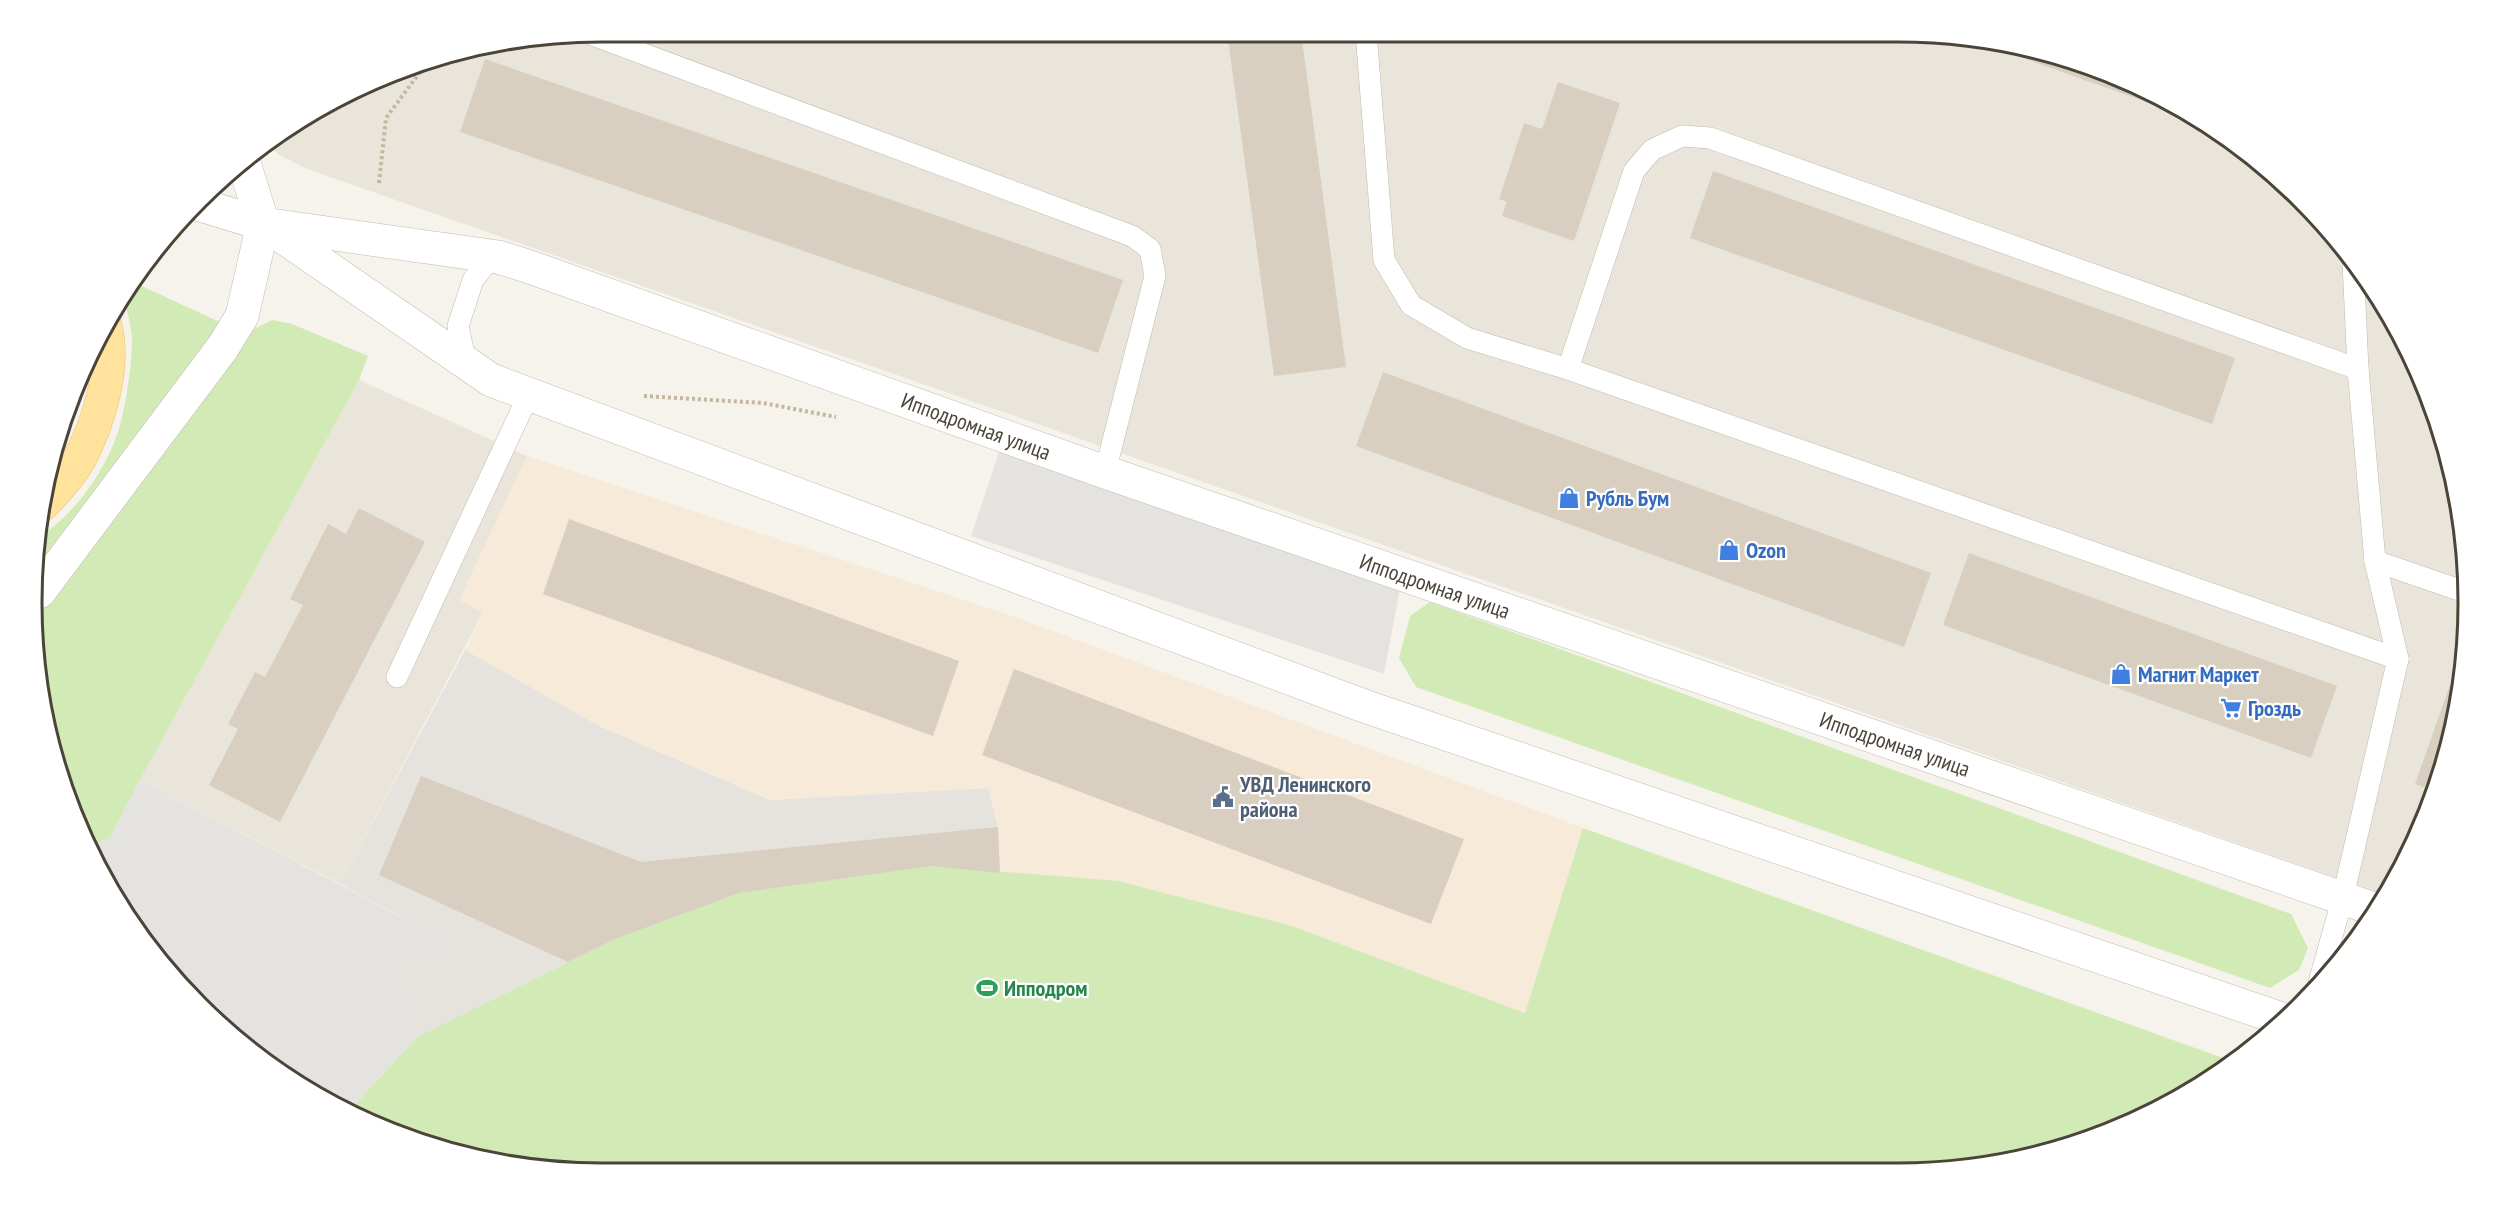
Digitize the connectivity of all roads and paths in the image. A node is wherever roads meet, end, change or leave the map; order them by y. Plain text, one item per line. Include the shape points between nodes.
1 (611, 42) edge
2 (1367, 42) edge
3 (419, 73) edge
4 (246, 170) edge
5 (379, 183) dead end
6 (205, 207) edge
7 (263, 224) junction
8 (498, 257) junction
9 (2354, 277) edge
10 (108, 339) edge
11 (1568, 369) junction
12 (2358, 369) junction
13 (491, 380) junction
14 (529, 394) junction
15 (644, 396) dead end
16 (763, 403) dead end
17 (1105, 472) junction
18 (53, 495) edge
19 (2374, 561) junction
20 (42, 587) edge
21 (2458, 589) edge
22 (2398, 659) junction
23 (397, 677) dead end
24 (2343, 897) junction
25 (2368, 907) edge
26 (2323, 967) edge
27 (2275, 1017) edge

1 - 17 lane via 1132,236 1150,249 1155,276
2 - 11 lane via 1384,260 1411,305 1467,338
3 - 5 path via 386,118
4 - 7 street
6 - 7 street
7 - 8 street, Ипподромная улица
7 - 13 street
7 - 20 street via 242,316 223,347
8 - 13 lane via 473,280 458,326 465,354
8 - 17 street, Ипподромная улица
9 - 12 lane
10 - 18 main road via 106,376 91,433 79,460
11 - 12 lane via 1634,171 1652,150 1682,136 1710,138
11 - 22 lane
12 - 19 lane
13 - 14 street
14 - 23 lane
14 - 27 street via 1364,706
15 - 16 path
17 - 24 street, Ипподромная улица
19 - 21 lane
19 - 22 lane
22 - 24 lane
24 - 25 street, Ипподромная улица
24 - 26 lane

